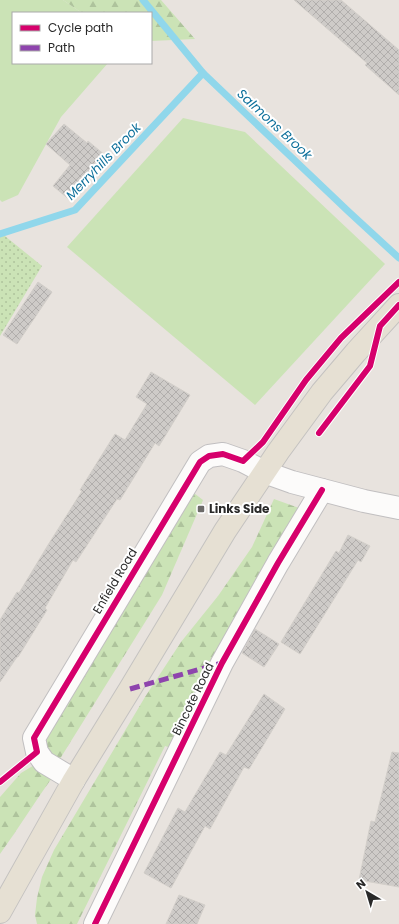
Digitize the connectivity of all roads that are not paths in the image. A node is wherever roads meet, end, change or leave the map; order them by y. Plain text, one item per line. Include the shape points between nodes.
1 (399, 305) edge
2 (264, 472) junction
3 (322, 490) junction
4 (399, 508) edge
5 (74, 780) junction
6 (0, 912) edge
7 (95, 924) edge

1 - 2 main road via 322,392
2 - 3 street
2 - 5 main road via 225,531
2 - 5 street, Enfield Road via 223,454 209,456 200,462 34,738 37,752 44,762
3 - 4 street
3 - 7 street, Bincote Road via 222,663
5 - 6 main road

